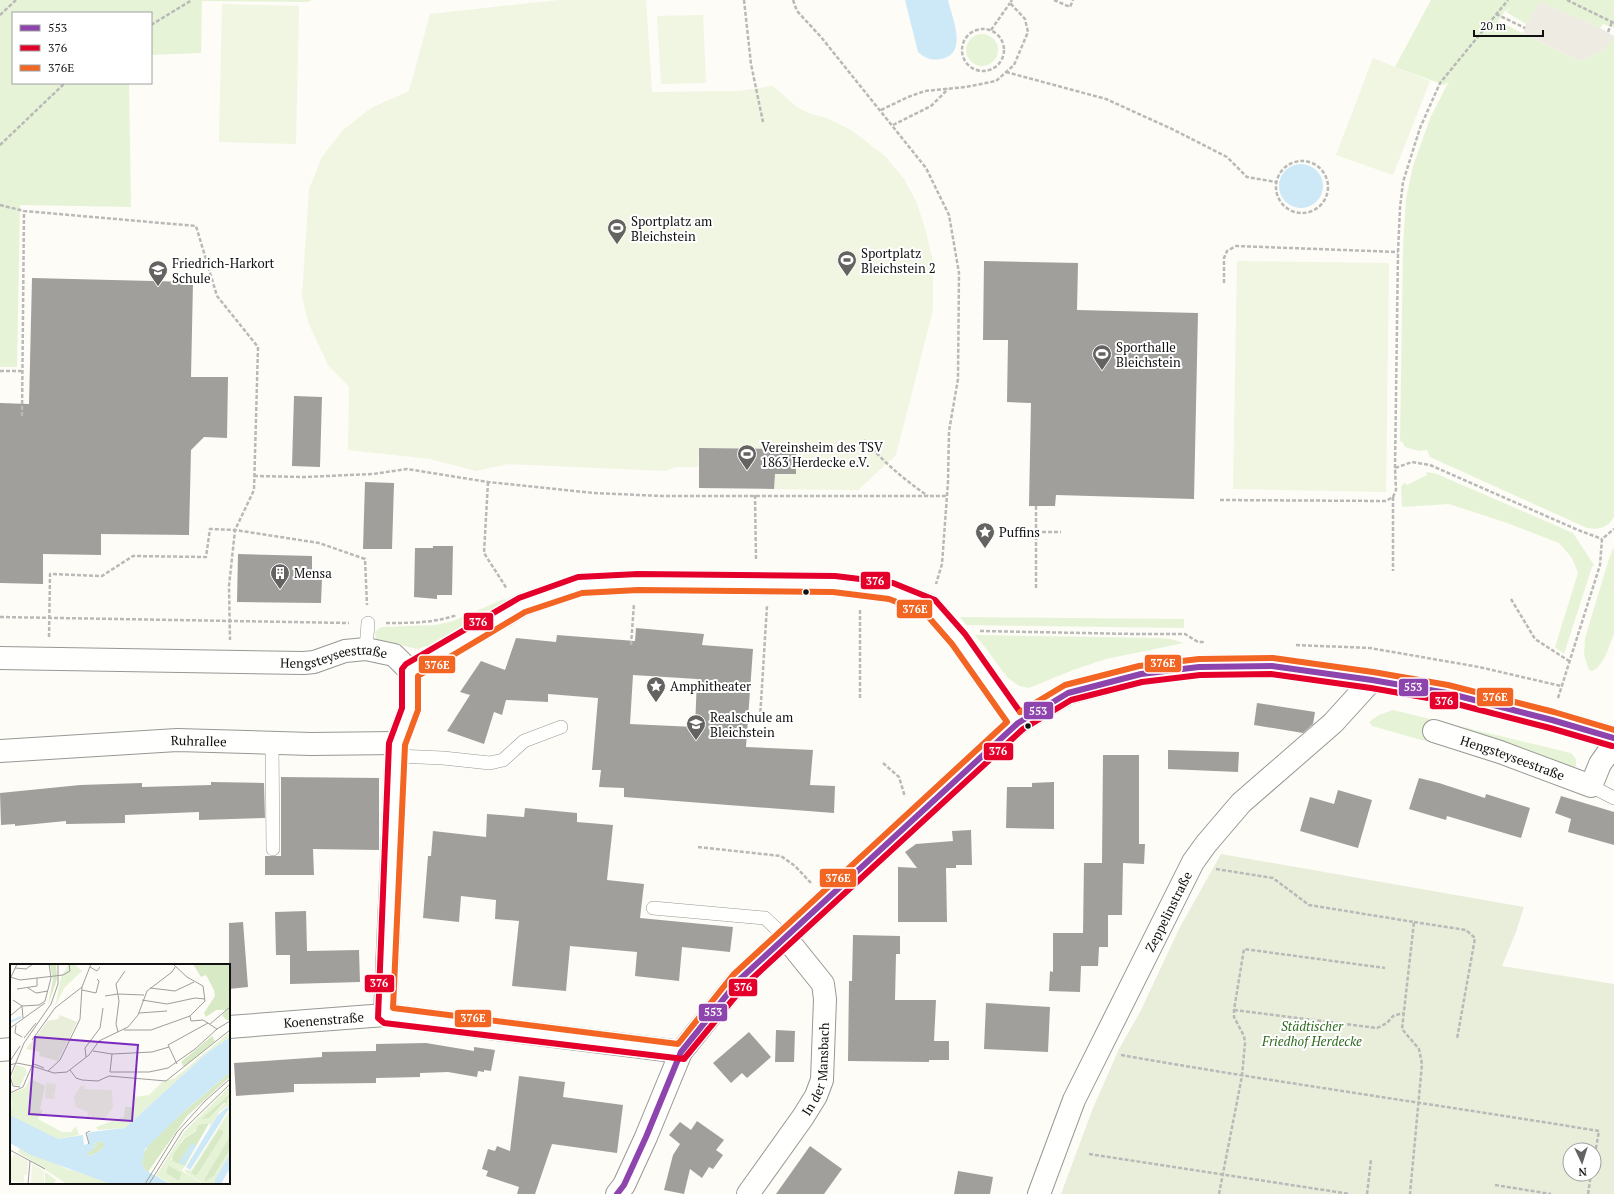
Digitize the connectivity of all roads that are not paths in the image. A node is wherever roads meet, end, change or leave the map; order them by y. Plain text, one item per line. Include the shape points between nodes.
1 (368, 624) road end
2 (366, 649) junction
3 (0, 658) edge
4 (410, 672) junction
5 (1372, 680) junction
6 (1018, 722) junction
7 (561, 726) dead end
8 (1434, 731) dead end
9 (1614, 738) edge
10 (272, 743) junction
11 (1614, 744) edge
12 (397, 750) junction
13 (0, 751) edge
14 (1591, 786) junction
15 (1614, 798) edge
16 (273, 849) dead end
17 (653, 908) dead end
18 (786, 938) junction
19 (385, 1014) junction
20 (230, 1027) edge
21 (10, 1048) edge
22 (0, 1050) edge
23 (681, 1052) junction
24 (617, 1194) edge
25 (748, 1194) edge
26 (1039, 1194) edge

1 - 2 lane
2 - 3 street, Hengsteyseestraße via 345,651 314,662
2 - 4 street, Hengsteyseestraße via 394,655
4 - 6 street via 522,605 580,585 636,582 834,584 892,591 930,606 958,639
4 - 12 street via 410,709
5 - 6 street via 1272,666 1199,667 1142,674 1068,693
5 - 9 street via 1447,693
5 - 26 street, Zeppelinstraße via 1333,723 1241,803 1193,862 1074,1100
6 - 18 street
7 - 12 lane via 524,741 503,760 490,763
8 - 14 street, Hengsteyseestraße via 1500,752
10 - 12 street, Ruhrallee
10 - 13 street, Ruhrallee via 177,740
10 - 16 lane
11 - 14 street via 1600,764
12 - 19 street
14 - 15 lane, Hengsteyseestraße
17 - 18 lane via 765,918
18 - 23 street via 738,981
18 - 25 street, In der Mansbach via 823,984 825,1000 822,1080 803,1117
19 - 20 street, Koenenstraße
19 - 23 street, Koenenstraße
21 - 22 street
23 - 24 street via 646,1137 624,1185

